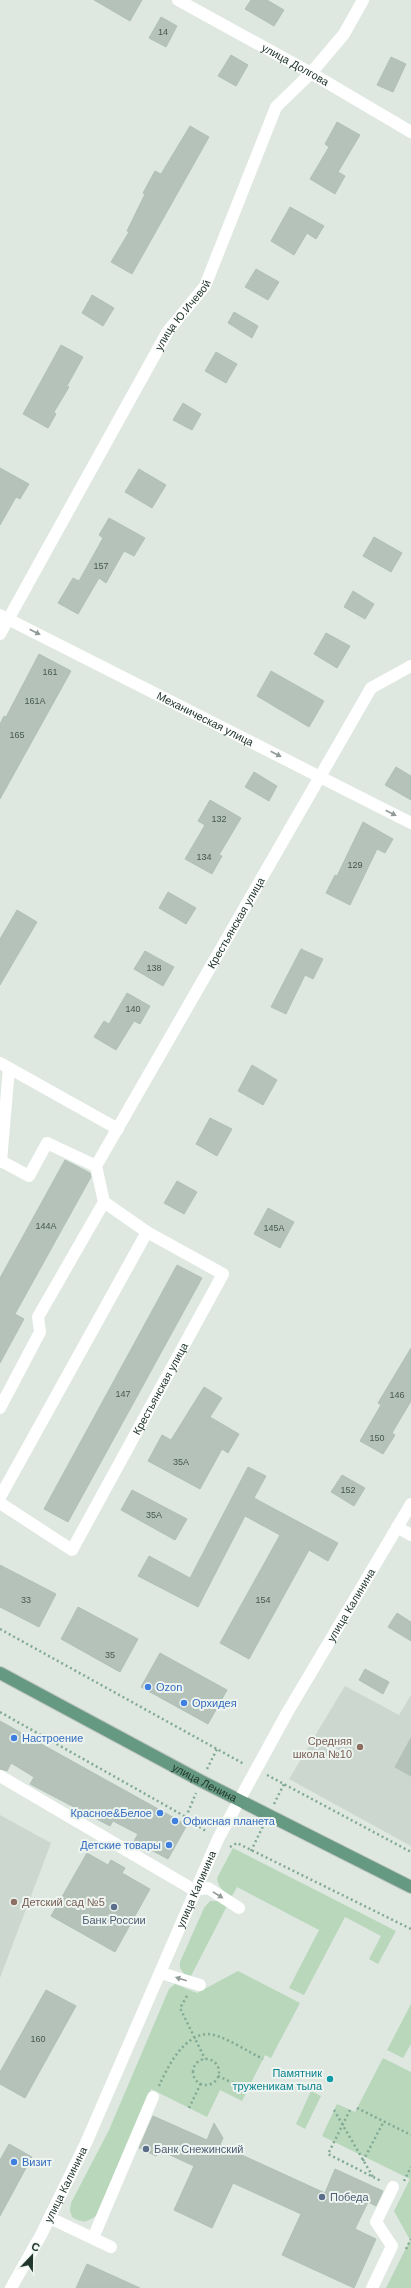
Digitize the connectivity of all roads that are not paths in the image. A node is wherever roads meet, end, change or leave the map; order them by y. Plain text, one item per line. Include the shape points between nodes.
1 (178, 0) edge
2 (363, 0) edge
3 (311, 73) junction
4 (411, 132) edge
5 (4, 617) edge
6 (0, 634) edge
7 (411, 666) edge
8 (319, 777) junction
9 (411, 824) edge
10 (4, 1065) edge
11 (118, 1129) junction
12 (0, 1162) edge
13 (96, 1166) junction
14 (104, 1202) junction
15 (147, 1232) junction
16 (0, 1408) edge
17 (0, 1497) edge
18 (0, 1503) edge
19 (411, 1504) edge
20 (397, 1527) junction
21 (411, 1534) edge
22 (0, 1673) edge
23 (0, 1776) edge
24 (239, 1799) junction
25 (411, 1887) edge
26 (194, 1890) junction
27 (239, 1908) dead end
28 (161, 1973) junction
29 (197, 1984) road end
30 (153, 2097) road end
31 (393, 2187) road end
32 (50, 2218) junction
33 (93, 2238) junction
34 (111, 2247) dead end
35 (11, 2288) edge
36 (372, 2288) edge

1 - 3 street, улица Долгова
2 - 3 street, улица Ю.Ичевой via 344,34
3 - 4 street, улица Долгова
3 - 5 street, улица Ю.Ичевой via 276,107 205,286 168,331
5 - 6 street, улица Ю.Ичевой
5 -> 8 street, Механическая улица
7 - 8 street, Крестьянская улица via 371,688
8 -> 9 street, Механическая улица
8 - 11 street, Крестьянская улица
10 - 11 street
10 - 12 street
11 - 13 street, Крестьянская улица
12 - 13 street via 29,1176 47,1143
13 - 14 street
14 - 15 street, Крестьянская улица
14 - 16 street via 38,1317 40,1332
15 - 17 street
15 - 18 street, Крестьянская улица via 223,1274 72,1550
19 - 20 street, улица Калинина
20 - 21 street
20 - 24 street, улица Калинина
22 - 24 main road, улица Ленина
23 - 26 street
24 - 25 main road, улица Ленина
24 - 26 street, улица Калинина
26 -> 27 street via 208,1888
26 - 28 street, улица Калинина
29 -> 28 street
28 - 32 street, улица Калинина
30 - 33 street
31 - 36 street via 376,2222 392,2246
32 - 33 street
32 - 35 street, улица Калинина
33 - 34 street

